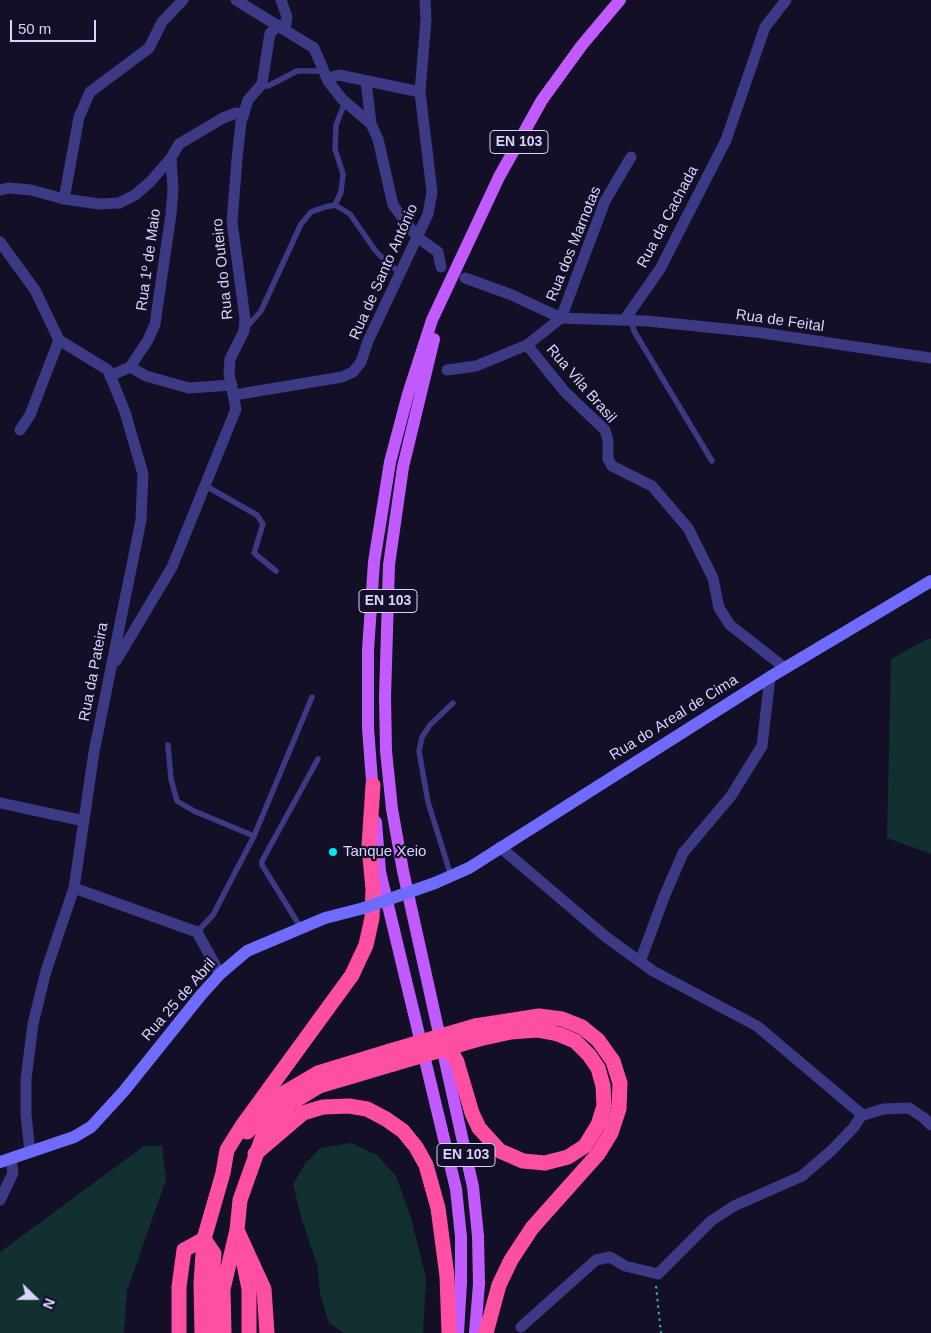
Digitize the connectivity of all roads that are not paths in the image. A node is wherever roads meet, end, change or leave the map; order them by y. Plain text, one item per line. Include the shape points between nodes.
1 (184, 0) edge
2 (236, 0) edge
3 (281, 0) edge
4 (425, 0) edge
5 (620, 0) edge
6 (786, 0) edge
7 (282, 27) junction
8 (325, 74) junction
9 (366, 81) junction
10 (261, 85) junction
11 (420, 92) junction
12 (345, 102) junction
13 (244, 114) junction
14 (371, 124) junction
15 (631, 157) dead end
16 (171, 158) junction
17 (0, 190) edge
18 (64, 199) junction
19 (335, 205) junction
20 (417, 237) junction
21 (0, 242) edge
22 (466, 247) junction
23 (441, 266) dead end
24 (401, 273) junction
25 (465, 278) dead end
26 (561, 318) junction
27 (628, 319) junction
28 (244, 331) junction
29 (59, 340) junction
30 (527, 345) junction
31 (931, 358) edge
32 (130, 367) junction
33 (447, 370) dead end
34 (110, 376) junction
35 (233, 390) junction
36 (20, 430) dead end
37 (712, 461) dead end
38 (206, 486) junction
39 (276, 571) dead end
40 (931, 581) edge
41 (785, 668) junction
42 (111, 669) junction
43 (770, 677) junction
44 (312, 697) dead end
45 (453, 703) dead end
46 (168, 745) dead end
47 (318, 759) dead end
48 (373, 785) junction
49 (0, 803) edge
50 (84, 821) junction
51 (254, 836) junction
52 (500, 847) junction
53 (451, 876) junction
54 (435, 884) joint
55 (74, 888) junction
56 (301, 928) junction
57 (197, 932) junction
58 (640, 962) junction
59 (220, 974) junction
60 (439, 1030) junction
61 (477, 1033) junction
62 (392, 1057) junction
63 (862, 1114) junction
64 (931, 1125) edge
65 (30, 1152) junction
66 (255, 1154) junction
67 (6, 1160) edge
68 (223, 1173) junction
69 (0, 1200) edge
70 (237, 1230) junction
71 (204, 1240) junction
72 (521, 1327) dead end
73 (179, 1333) edge
74 (188, 1333) edge
75 (202, 1333) edge
76 (214, 1333) edge
77 (224, 1333) edge
78 (240, 1333) edge
79 (249, 1333) edge
80 (267, 1333) edge
81 (448, 1333) edge
82 (458, 1333) edge
83 (475, 1333) edge
84 (486, 1333) edge

1 - 18 street via 162,22 150,48 90,92 79,118
2 - 7 street
3 - 7 street via 287,17
4 - 11 street, Rua de Santo António
5 - 22 main road, EN 103 via 542,100 499,177
6 - 27 street, Rua da Cachada via 765,27 726,140 660,269
7 - 8 street via 314,48
7 - 10 street, Rua do Outeiro via 270,33
8 - 9 street
8 - 10 lane via 297,71 268,86
8 - 12 street
9 - 11 street
9 - 14 street
10 - 13 street, Rua do Outeiro via 248,100
11 - 20 street, Rua de Santo António via 432,192 428,214
12 - 14 street
12 - 19 lane via 336,125 335,149 343,174 341,192
13 - 16 street via 223,118 178,144
13 - 28 street, Rua do Outeiro via 232,222
14 - 20 street via 378,139 393,205
15 - 26 street, Rua dos Marnotas via 605,201
16 - 18 street via 135,195 120,202 100,204
16 - 32 street, Rua 1º de Maio via 171,214 158,311 148,340
17 - 18 street via 30,190
19 - 24 lane via 350,214 375,250
19 - 28 lane via 311,212 301,224 261,311
20 - 23 street via 438,252
20 - 24 street, Rua de Santo António
21 - 29 street via 35,290
22 - 48 main road, EN 103 via 432,320 390,462 374,562 368,650 368,728
22 - 60 main road, EN 103 via 439,323 419,396 403,468 389,565 385,697 392,809
24 - 35 street, Rua de Santo António via 361,362 353,372 312,384
25 - 26 street
26 - 27 street
26 - 30 street
27 - 31 street, Rua de Feital via 756,332
27 - 37 lane
28 - 35 street, Rua do Outeiro via 230,359
29 - 34 street, Rua da Pateira via 108,370
29 - 36 street via 30,415
30 - 33 street via 476,366
30 - 41 street, Rua Vila Brasil via 565,392 605,430 608,459 612,466 652,486 688,528 713,578 719,608 730,625
32 - 34 street
32 - 35 street, Rua de Santo António via 146,376 189,388
34 - 42 street, Rua da Pateira via 125,412 143,474 141,520
35 - 38 street, Rua do Outeiro via 236,409
38 - 39 lane via 257,515 263,524 254,553
38 - 42 street, Rua do Outeiro via 172,567
40 - 41 main road, Rua do Areal de Cima
41 - 43 main road, Rua do Areal de Cima
42 - 50 street, Rua da Pateira
43 - 52 main road, Rua do Areal de Cima
43 - 58 street via 762,746 731,796 683,853
44 - 51 lane
45 - 53 lane via 430,725 419,751 428,802
46 - 51 lane via 171,780 177,801
47 - 56 lane via 262,861
48 - 68 highway via 369,846 372,918 366,946 352,974 242,1126 227,1150
48 - 82 main road, EN 103 via 380,872 456,1189 461,1264
49 - 50 street
50 - 55 street, Rua da Pateira
51 - 57 lane via 214,915
52 - 53 main road, Rua do Areal de Cima
52 - 58 street
53 - 54 main road, Rua do Areal de Cima
54 - 56 main road, Rua 25 de Abril, bridge
55 - 57 street
55 - 65 street, Rua da Pateira via 46,971 33,1024 26,1088
56 - 59 main road, Rua 25 de Abril via 247,951
57 - 59 street
58 - 63 street via 757,1026
59 - 65 main road, Rua 25 de Abril via 91,1127 74,1137
60 - 61 highway via 457,1062 479,1128 500,1151 523,1161 546,1163 568,1157 585,1146 598,1125 604,1106 598,1068 589,1054 575,1041 537,1030
60 - 83 main road, EN 103 via 473,1187 478,1236
61 - 62 highway, bridge
61 - 84 highway via 539,1016 562,1019 582,1027 598,1040 614,1061 620,1083 619,1109 611,1133 598,1154 532,1228 511,1260 499,1285
62 - 66 highway via 318,1086 291,1103 266,1127
62 - 68 highway via 318,1073 284,1093 247,1131
63 - 64 street via 908,1108
63 - 72 street via 832,1150 802,1176 734,1206 711,1221 658,1274 625,1266 610,1257 596,1260
65 - 67 main road, Rua 25 de Abril
66 - 70 highway via 240,1200
66 - 81 highway via 303,1113 323,1107 349,1106 367,1110 403,1131 426,1165 438,1208 447,1276
67 - 69 street via 13,1173
68 - 71 highway
70 - 77 highway via 224,1289
70 - 78 highway
70 - 79 highway via 248,1289
70 - 80 highway via 264,1289
71 - 73 highway via 184,1250 179,1287
71 - 74 highway via 191,1251
71 - 75 highway
71 - 76 highway via 214,1254

